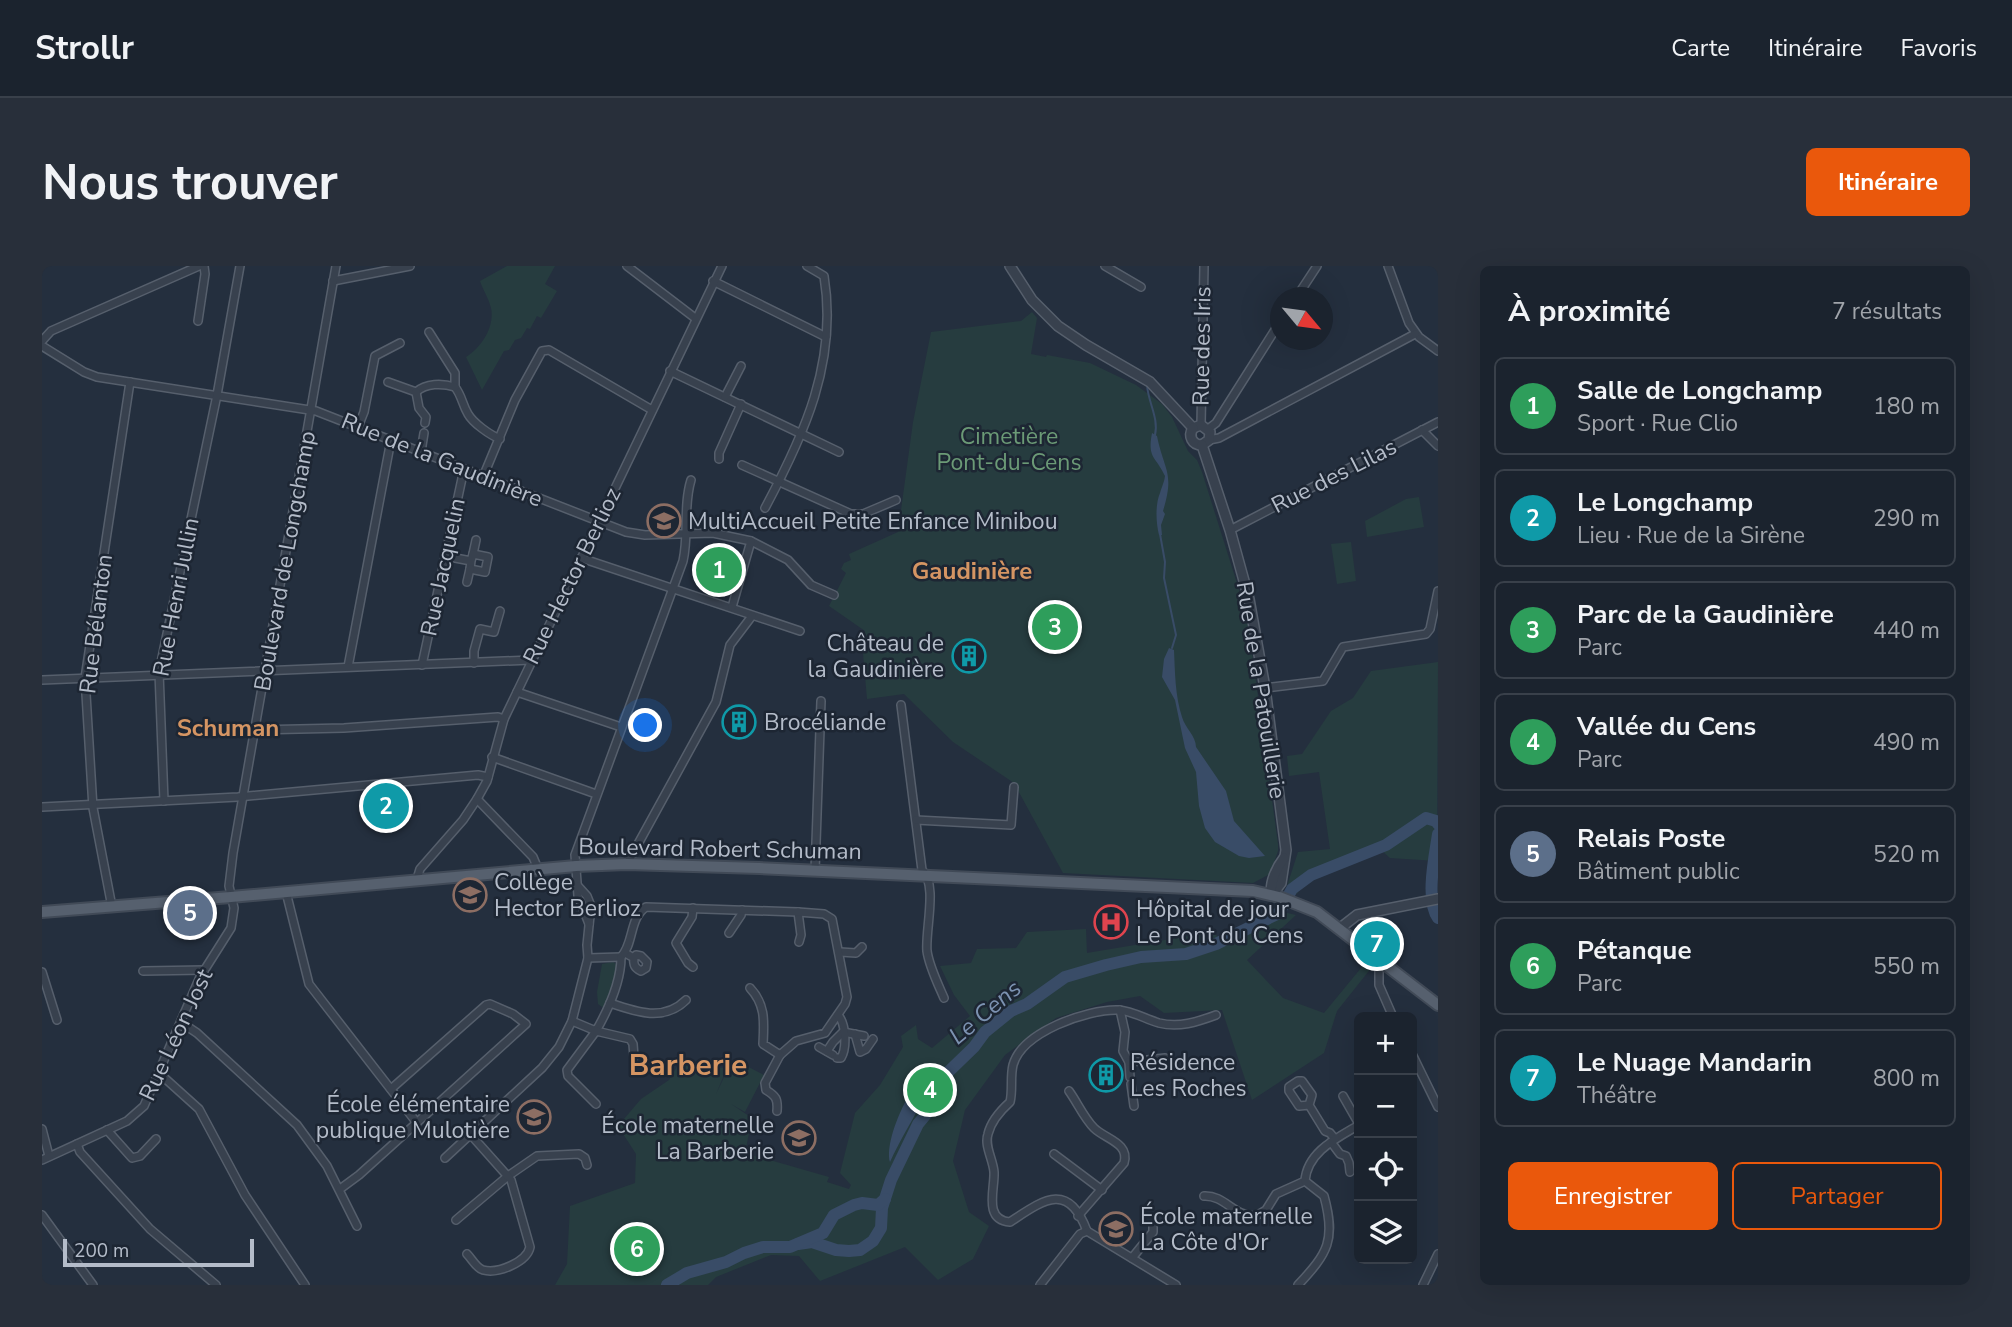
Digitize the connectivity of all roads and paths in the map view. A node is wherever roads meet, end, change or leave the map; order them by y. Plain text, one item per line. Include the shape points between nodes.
1 (201, 266) edge
2 (240, 266) edge
3 (336, 266) edge
4 (411, 266) edge
5 (627, 266) edge
6 (641, 266) edge
7 (722, 266) edge
8 (807, 266) edge
9 (1105, 266) edge
10 (1204, 266) edge
11 (1317, 266) edge
12 (1388, 266) edge
13 (1012, 267) edge
14 (636, 273) junction
15 (333, 281) junction
16 (713, 281) junction
17 (1141, 287) dead end
18 (1303, 287) edge
19 (695, 318) junction
20 (198, 321) dead end
21 (429, 332) dead end
22 (1415, 334) junction
23 (826, 337) junction
24 (1270, 338) edge
25 (42, 343) edge
26 (400, 343) dead end
27 (1438, 351) edge
28 (741, 366) dead end
29 (670, 371) junction
30 (371, 378) junction
31 (130, 382) junction
32 (454, 387) junction
33 (416, 391) junction
34 (217, 395) junction
35 (726, 397) junction
36 (741, 404) junction
37 (311, 410) junction
38 (652, 410) junction
39 (1438, 422) edge
40 (425, 423) dead end
41 (358, 427) junction
42 (1201, 427) junction
43 (1422, 430) junction
44 (424, 433) dead end
45 (802, 434) junction
46 (500, 439) junction
47 (391, 440) junction
48 (1205, 443) junction
49 (1438, 446) edge
50 (421, 452) junction
51 (839, 452) dead end
52 (719, 459) dead end
53 (741, 465) dead end
54 (464, 469) junction
55 (483, 477) junction
56 (691, 480) dead end
57 (779, 482) junction
58 (896, 500) dead end
59 (765, 508) dead end
60 (600, 521) junction
61 (1230, 530) junction
62 (687, 533) junction
63 (476, 540) dead end
64 (751, 541) junction
65 (445, 556) junction
66 (581, 558) junction
67 (471, 561) junction
68 (467, 582) dead end
69 (673, 588) junction
70 (1438, 591) edge
71 (834, 595) dead end
72 (732, 607) junction
73 (500, 611) dead end
74 (752, 616) junction
75 (800, 631) dead end
76 (531, 660) junction
77 (474, 663) junction
78 (422, 665) junction
79 (348, 667) junction
80 (265, 671) junction
81 (159, 675) junction
82 (85, 678) junction
83 (42, 680) edge
84 (1265, 688) junction
85 (517, 692) junction
86 (821, 701) dead end
87 (901, 705) dead end
88 (504, 719) junction
89 (621, 727) junction
90 (255, 730) junction
91 (492, 757) junction
92 (488, 777) junction
93 (1014, 787) dead end
94 (596, 794) junction
95 (244, 796) junction
96 (477, 799) junction
97 (164, 801) junction
98 (92, 804) junction
99 (42, 807) edge
100 (916, 820) junction
101 (627, 864) junction
102 (576, 866) junction
103 (538, 869) junction
104 (815, 871) junction
105 (927, 875) junction
106 (417, 879) junction
107 (286, 892) junction
108 (1276, 896) junction
109 (231, 897) junction
110 (1436, 899) edge
111 (112, 907) junction
112 (693, 908) junction
113 (742, 910) junction
114 (42, 912) edge
115 (798, 912) junction
116 (1339, 929) junction
117 (729, 933) dead end
118 (799, 942) dead end
119 (862, 947) dead end
120 (840, 953) junction
121 (623, 955) junction
122 (587, 958) junction
123 (634, 958) dead end
124 (1380, 960) junction
125 (693, 967) dead end
126 (204, 970) junction
127 (143, 971) dead end
128 (42, 972) edge
129 (750, 988) dead end
130 (944, 998) dead end
131 (686, 1000) dead end
132 (610, 1003) junction
133 (1438, 1006) edge
134 (1120, 1010) junction
135 (1391, 1012) edge
136 (838, 1015) junction
137 (1216, 1015) dead end
138 (57, 1020) dead end
139 (572, 1021) junction
140 (182, 1023) junction
141 (596, 1031) junction
142 (843, 1032) junction
143 (855, 1034) junction
144 (864, 1036) dead end
145 (873, 1039) dead end
146 (780, 1055) junction
147 (634, 1057) dead end
148 (1165, 1058) dead end
149 (1129, 1062) junction
150 (1417, 1065) edge
151 (159, 1073) junction
152 (391, 1089) junction
153 (1069, 1091) dead end
154 (1343, 1096) dead end
155 (596, 1104) dead end
156 (1309, 1105) dead end
157 (1134, 1106) dead end
158 (1438, 1107) edge
159 (777, 1111) dead end
160 (1354, 1115) edge
161 (417, 1123) junction
162 (1354, 1127) edge
163 (42, 1129) edge
164 (107, 1130) junction
165 (471, 1135) junction
166 (156, 1139) dead end
167 (1331, 1142) junction
168 (77, 1144) junction
169 (1054, 1154) dead end
170 (46, 1158) edge
171 (445, 1158) dead end
172 (587, 1166) dead end
173 (1350, 1172) dead end
174 (508, 1176) junction
175 (1305, 1181) junction
176 (340, 1189) junction
177 (1102, 1189) junction
178 (1204, 1196) dead end
179 (42, 1215) edge
180 (1078, 1216) junction
181 (456, 1220) dead end
182 (357, 1226) dead end
183 (1153, 1229) dead end
184 (1087, 1231) junction
185 (467, 1254) dead end
186 (1438, 1254) edge
187 (1132, 1258) junction
188 (205, 1276) junction
189 (93, 1285) edge
190 (198, 1285) edge
191 (216, 1285) edge
192 (304, 1285) edge
193 (1040, 1285) edge
194 (1176, 1285) edge
195 (1298, 1285) edge
196 (1423, 1285) edge

1 - 20 street via 205,274
1 - 25 street via 51,331
2 - 34 street, Rue Henri Jullin
3 - 15 street, Boulevard de Longchamp
4 - 15 street
5 - 14 street
6 - 14 street
7 - 16 street, Rue Hector Berlioz
8 - 23 street via 824,276
9 - 17 street
10 - 42 street, Rue des Iris
11 - 18 street
12 - 22 street
13 - 42 street via 1032,300 1059,326 1150,382
14 - 19 street
15 - 37 street, Boulevard de Longchamp
16 - 19 street, Rue Hector Berlioz
16 - 23 street
19 - 29 street, Rue Hector Berlioz
21 - 32 street via 455,373
22 - 27 street
22 - 48 street
23 - 45 street via 817,392
24 - 42 street via 1216,423
25 - 31 street, Rue de la Gaudinière via 87,374
26 - 30 street via 375,356
28 - 35 street
29 - 35 street
29 - 38 street, Rue Hector Berlioz
30 - 33 street
30 - 41 street
31 - 34 street, Rue de la Gaudinière
31 - 82 street, Rue Bélanton
32 - 33 street via 423,385
32 - 46 street via 472,420
33 - 40 street
34 - 37 street, Rue de la Gaudinière
34 - 81 street, Rue Henri Jullin
35 - 36 street
36 - 45 street
36 - 52 street
37 - 41 street, Rue de la Gaudinière
37 - 80 street, Boulevard de Longchamp
38 - 46 street via 546,350 515,400
38 - 60 street, Rue Hector Berlioz
39 - 43 street, Rue des Lilas
41 - 47 street, Rue de la Gaudinière
42 - 48 street via 1210,435
42 - 48 street via 1191,433 1192,440
43 - 49 street
43 - 61 street, Rue des Lilas
44 - 50 street
45 - 51 street
45 - 57 street
46 - 55 street
47 - 50 street, Rue de la Gaudinière
47 - 79 street
48 - 61 street, Rue de la Patouillerie
50 - 54 street, Rue de la Gaudinière
53 - 57 street
54 - 55 street, Rue de la Gaudinière
54 - 65 street, Rue Jacquelin
55 - 60 street, Rue de la Gaudinière
56 - 62 street
57 - 58 street via 851,514 863,514
57 - 59 street
60 - 62 street, Rue de la Gaudinière via 637,535
60 - 66 street, Rue Hector Berlioz
61 - 84 street, Rue de la Patouillerie via 1254,618
62 - 64 street, Rue de la Gaudinière
62 - 69 street
63 - 67 street
64 - 71 street, Rue de la Gaudinière via 788,560 811,585
64 - 72 street
65 - 67 street
65 - 78 street, Rue Jacquelin
66 - 69 street
66 - 76 street, Rue Hector Berlioz
67 - 67 street via 485,572 491,554
67 - 68 street
69 - 72 street
69 - 89 street
70 - 84 street via 1426,634 1343,647 1322,681
72 - 74 street
73 - 77 street via 494,632 480,629
74 - 75 street
74 - 101 street via 730,645 716,702
76 - 77 street
76 - 85 street, Rue Hector Berlioz
77 - 78 street
78 - 79 street
79 - 80 street
80 - 81 street
80 - 90 street, Boulevard de Longchamp
81 - 82 street
81 - 97 street, Rue Henri Jullin
82 - 83 street
82 - 98 street, Rue Bélanton
84 - 108 street, Rue de la Patouillerie via 1286,839
85 - 88 street, Rue Hector Berlioz
85 - 89 street
86 - 104 street
87 - 100 street
88 - 90 street
88 - 91 street, Rue Hector Berlioz
89 - 94 street
90 - 95 street, Boulevard de Longchamp
91 - 92 street, Rue Hector Berlioz
91 - 94 street
92 - 95 street
92 - 96 street, Rue Hector Berlioz
93 - 100 street via 1011,825
94 - 102 street via 575,855
95 - 97 street
95 - 109 street, Boulevard de Longchamp
96 - 103 street via 533,857
96 - 106 street, Rue Hector Berlioz
97 - 98 street
98 - 99 street
98 - 111 street, Rue Bélanton
100 - 105 street via 922,870
101 - 102 main road, Boulevard Robert Schuman
101 - 104 main road, Boulevard Robert Schuman
102 - 103 main road, Boulevard Robert Schuman
102 - 122 street via 580,903 589,924
103 - 106 main road, Boulevard Robert Schuman
104 - 105 main road, Boulevard Robert Schuman
105 - 108 main road, Boulevard Robert Schuman via 1253,891
105 - 130 street via 927,953
106 - 107 main road, Boulevard Robert Schuman
107 - 109 main road, Boulevard Robert Schuman
107 - 152 street via 306,979
108 - 116 main road, Boulevard Robert Schuman via 1317,912
109 - 111 main road, Boulevard Robert Schuman
109 - 126 street, Rue Léon Jost via 231,928
110 - 116 street via 1357,915
111 - 114 main road, Boulevard Robert Schuman
112 - 113 street
112 - 121 street via 644,908
112 - 125 street via 676,943
113 - 115 street
113 - 117 street
115 - 118 street
115 - 120 street via 829,916
116 - 124 main road, Boulevard Robert Schuman
119 - 120 street via 856,953
120 - 136 street via 847,997
121 - 122 street
121 - 123 street
121 - 132 street
122 - 139 street
124 - 133 main road, Boulevard Robert Schuman
124 - 135 street via 1379,985
126 - 127 street
126 - 140 street, Rue Léon Jost
128 - 138 street
129 - 146 street via 763,1009 763,1044
131 - 132 street via 669,1012 650,1014
132 - 141 street
134 - 137 street via 1182,1025
134 - 149 street via 1123,1051
134 - 180 street via 1081,1015 1029,1044 1013,1066 1010,1102 987,1135 993,1170 991,1202 999,1220 1010,1222 1051,1199 1069,1204
136 - 142 street
136 - 146 street via 823,1034 796,1041
139 - 141 street
139 - 165 street via 545,1065
140 - 151 street, Rue Léon Jost
140 - 176 street via 289,1116
141 - 147 street via 627,1037
141 - 155 street via 567,1070
142 - 142 street via 835,1038 832,1054 844,1044
142 - 143 street
143 - 144 street
143 - 145 street via 860,1052
146 - 159 street via 765,1083 778,1101
148 - 149 street
149 - 157 street
150 - 158 street
151 - 164 street, Rue Léon Jost via 137,1114
151 - 192 street via 199,1108 245,1195
152 - 161 street
152 - 161 street via 486,1005 526,1024
153 - 177 street via 1094,1128 1120,1145 1125,1154 1124,1163
154 - 160 street
156 - 167 street via 1325,1131 1323,1136
161 - 176 street
162 - 167 street
163 - 170 street
164 - 166 street via 132,1158
164 - 168 street, Rue Léon Jost
165 - 171 street
165 - 174 street
167 - 173 street via 1346,1156
167 - 175 street via 1319,1150
168 - 170 street, Rue Léon Jost
168 - 188 street via 146,1225
169 - 177 street
172 - 174 street via 579,1154 541,1154
174 - 181 street
174 - 185 street via 516,1192 529,1253 520,1262 485,1270
175 - 178 street via 1276,1194 1266,1210 1255,1216 1238,1213 1213,1195
175 - 195 street via 1324,1196 1331,1231 1319,1263
176 - 182 street
177 - 180 street
179 - 189 street
180 - 184 street
183 - 187 street
184 - 187 street
184 - 193 street
186 - 196 street
187 - 194 street
188 - 190 street
188 - 191 street

